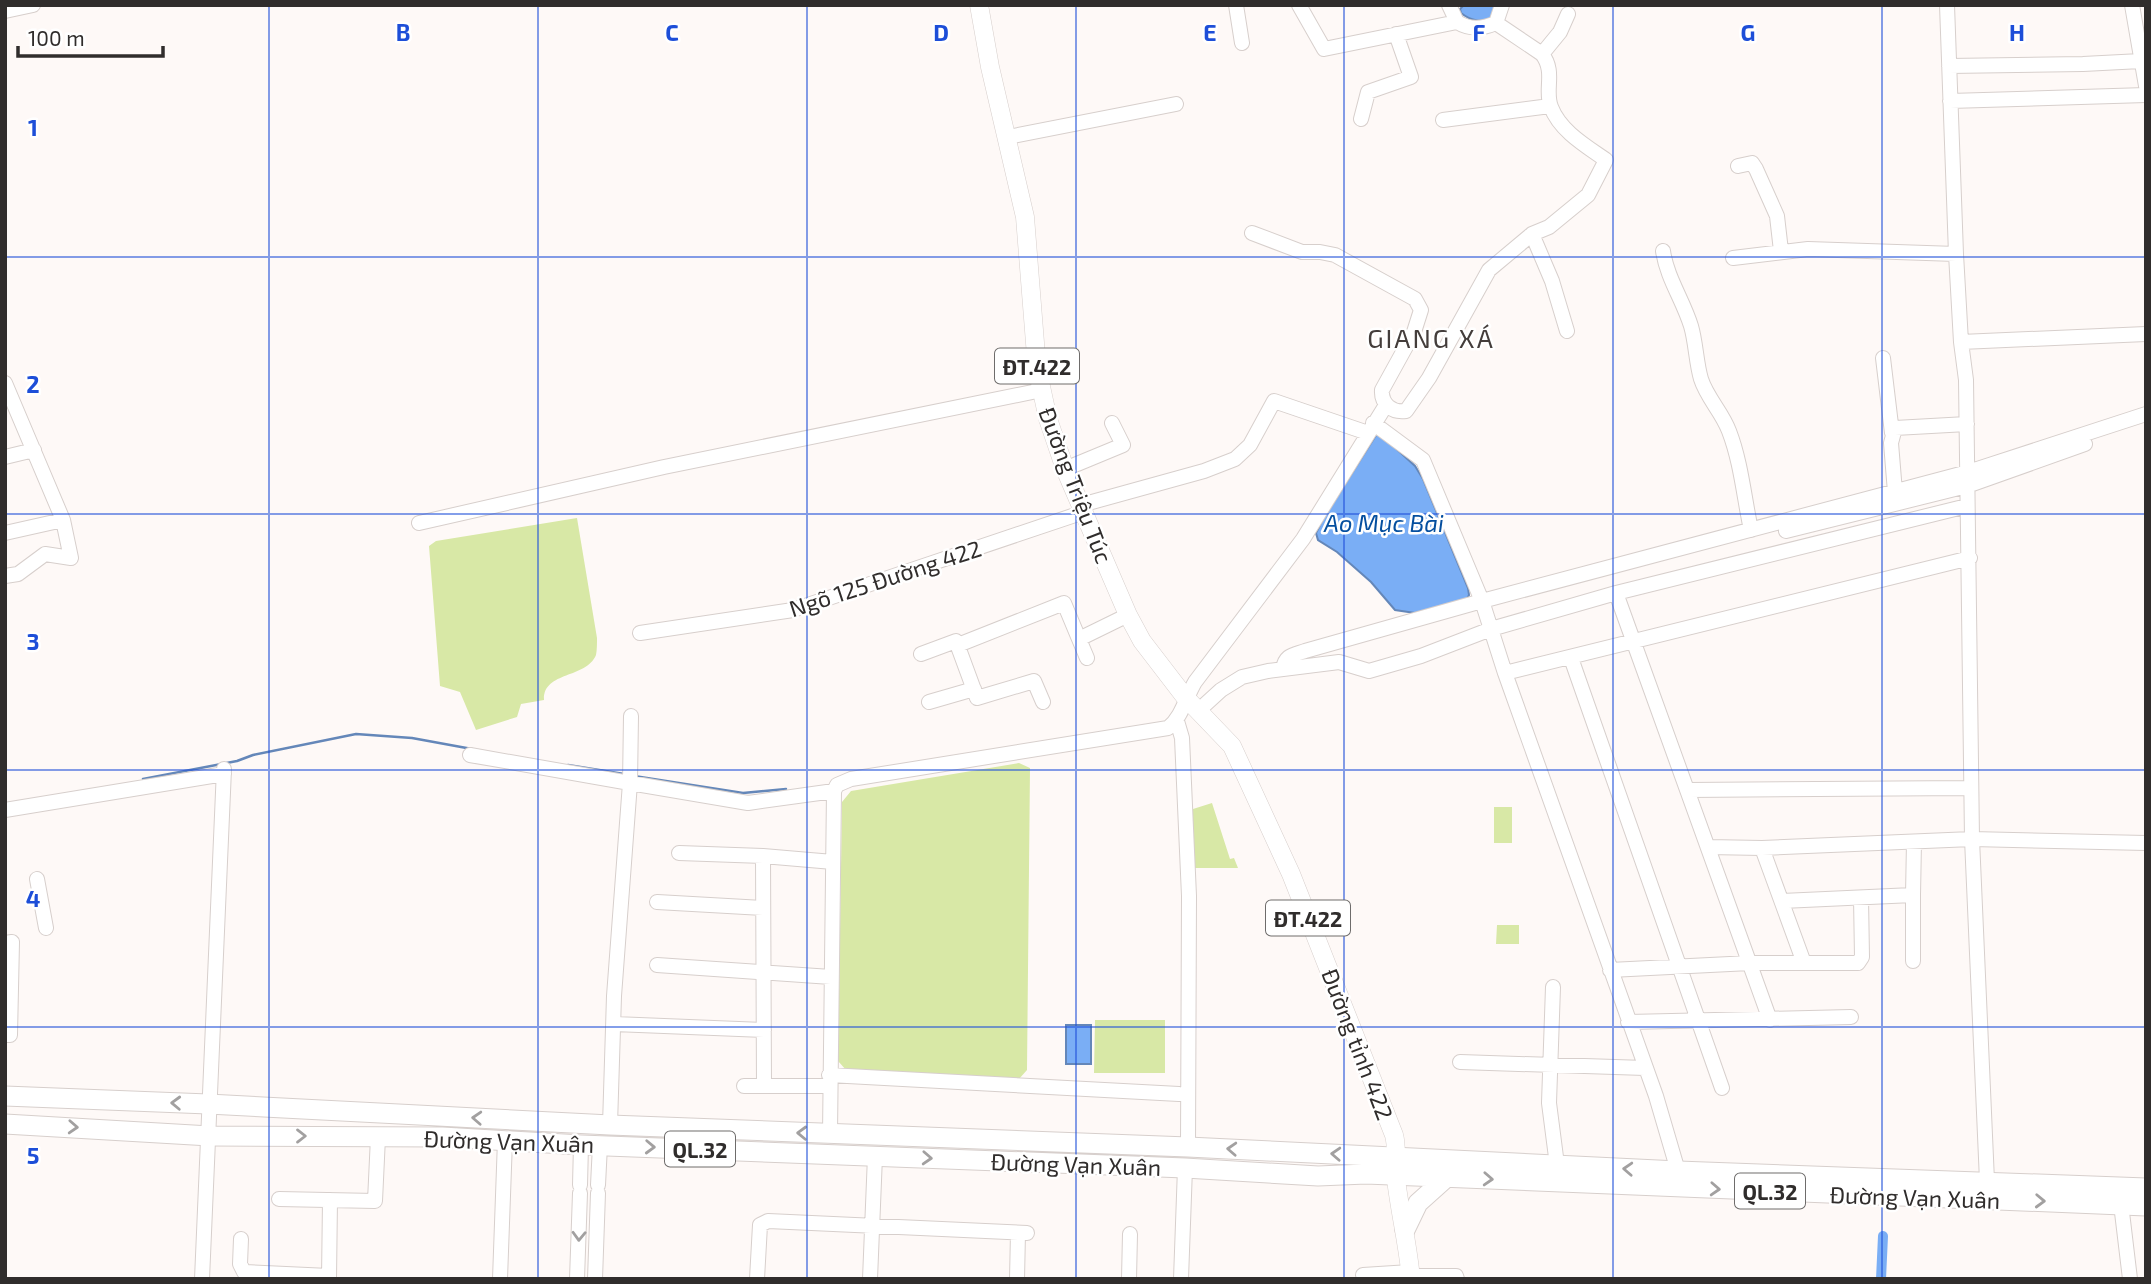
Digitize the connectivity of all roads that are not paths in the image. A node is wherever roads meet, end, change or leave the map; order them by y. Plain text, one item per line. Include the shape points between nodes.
1 (33, 5) edge
2 (979, 5) edge
3 (1236, 5) edge
4 (1299, 5) edge
5 (1449, 5) edge
6 (1502, 5) edge
7 (1947, 5) edge
8 (2132, 5) edge
9 (5, 11) edge
10 (1568, 14) dead end
11 (1457, 22) junction
12 (1496, 23) junction
13 (1396, 34) junction
14 (1242, 43) dead end
15 (1542, 54) junction
16 (2141, 61) junction
17 (1949, 66) junction
18 (2146, 86) edge
19 (2146, 95) edge
20 (1950, 101) junction
21 (1176, 104) dead end
22 (1550, 106) junction
23 (1361, 119) dead end
24 (1443, 120) dead end
25 (1008, 137) junction
26 (1738, 166) dead end
27 (1252, 233) dead end
28 (1532, 234) junction
29 (1663, 251) dead end
30 (1781, 251) junction
31 (1956, 254) junction
32 (1733, 258) dead end
33 (1567, 331) dead end
34 (2146, 334) edge
35 (1961, 342) junction
36 (1883, 358) dead end
37 (6, 386) edge
38 (1042, 390) junction
39 (1386, 405) junction
40 (2146, 414) edge
41 (1112, 423) dead end
42 (2146, 423) edge
43 (1967, 424) junction
44 (1371, 428) junction
45 (1892, 433) junction
46 (34, 450) junction
47 (5, 457) edge
48 (1065, 469) junction
49 (1968, 479) junction
50 (1895, 492) junction
51 (1967, 506) junction
52 (1083, 509) junction
53 (63, 520) junction
54 (419, 523) dead end
55 (1751, 530) junction
56 (5, 533) edge
57 (1734, 544) dead end
58 (1970, 558) junction
59 (5, 576) edge
60 (1616, 593) junction
61 (1482, 601) junction
62 (1128, 615) junction
63 (1491, 629) junction
64 (639, 633) dead end
65 (1079, 639) junction
66 (1632, 643) junction
67 (1332, 644) junction
68 (958, 645) junction
69 (921, 654) dead end
70 (1087, 658) dead end
71 (1571, 658) junction
72 (1339, 662) junction
73 (1283, 669) junction
74 (1505, 673) junction
75 (974, 688) junction
76 (1185, 697) junction
77 (929, 702) dead end
78 (1043, 702) dead end
79 (1198, 711) junction
80 (631, 716) dead end
81 (1172, 724) junction
82 (470, 755) dead end
83 (630, 783) junction
84 (1971, 788) junction
85 (1688, 790) junction
86 (834, 791) junction
87 (5, 810) edge
88 (1972, 839) junction
89 (1914, 842) junction
90 (2146, 843) edge
91 (1708, 847) junction
92 (1762, 848) junction
93 (679, 853) dead end
94 (763, 856) junction
95 (833, 862) junction
96 (37, 879) dead end
97 (1913, 895) junction
98 (1861, 898) junction
99 (657, 901) dead end
100 (1782, 901) junction
101 (763, 908) junction
102 (46, 928) dead end
103 (10, 939) edge
104 (1913, 961) dead end
105 (1750, 963) junction
106 (1804, 963) junction
107 (657, 965) dead end
108 (1679, 967) junction
109 (1610, 970) junction
110 (764, 974) junction
111 (831, 977) junction
112 (1553, 988) dead end
113 (1851, 1017) dead end
114 (1770, 1020) junction
115 (1628, 1022) junction
116 (1699, 1022) junction
117 (614, 1024) junction
118 (764, 1030) junction
119 (5, 1035) edge
120 (1460, 1062) dead end
121 (1550, 1066) junction
122 (1645, 1068) junction
123 (829, 1081) junction
124 (744, 1086) dead end
125 (764, 1086) junction
126 (1722, 1088) dead end
127 (1179, 1094) junction
128 (5, 1096) edge
129 (208, 1104) junction
130 (5, 1124) edge
131 (610, 1125) junction
132 (830, 1135) junction
133 (210, 1136) junction
134 (378, 1137) junction
135 (505, 1140) junction
136 (1009, 1141) junction
137 (590, 1145) junction
138 (1184, 1147) junction
139 (875, 1156) junction
140 (1009, 1162) junction
141 (1557, 1165) junction
142 (1395, 1166) junction
143 (1185, 1168) junction
144 (1678, 1171) junction
145 (1447, 1177) junction
146 (1987, 1181) junction
147 (1842, 1185) junction
148 (2146, 1188) edge
149 (279, 1199) dead end
150 (330, 1200) junction
151 (2121, 1204) junction
152 (2146, 1206) edge
153 (872, 1226) junction
154 (1405, 1230) junction
155 (1130, 1234) dead end
156 (241, 1239) dead end
157 (1363, 1275) dead end
158 (1410, 1275) edge
159 (329, 1277) edge
160 (202, 1279) edge
161 (500, 1279) edge
162 (578, 1279) edge
163 (595, 1279) edge
164 (757, 1279) edge
165 (870, 1279) edge
166 (1017, 1279) edge
167 (1129, 1279) edge
168 (1181, 1279) edge
169 (1457, 1279) edge
170 (2130, 1279) edge

1 - 9 street
2 - 25 main road, Đường Triệu Túc / ĐT.422
3 - 14 street
4 - 13 street via 1324,49
5 - 11 street
6 - 12 street
7 - 17 street
8 - 16 street
10 - 15 street
11 - 12 street via 1479,28
11 - 13 street
12 - 15 street
13 - 23 street via 1411,77 1368,92
15 - 22 street via 1548,61
16 - 17 street
16 - 18 street
17 - 20 street
19 - 20 street
20 - 31 street
21 - 25 street
22 - 24 street
22 - 28 street via 1570,134 1606,160 1588,195 1549,227
25 - 38 main road, Đường Triệu Túc / ĐT.422 via 1025,217
26 - 30 street via 1752,163 1756,169 1777,216
27 - 39 street via 1302,252 1335,256 1415,299 1421,310 1382,390
28 - 33 street
28 - 39 street via 1489,270 1406,411
29 - 55 street via 1665,267 1691,327 1705,389 1729,430
30 - 31 street
30 - 32 street
31 - 35 street
34 - 35 street
35 - 43 street
36 - 45 street
37 - 46 street
38 - 48 main road, Đường Triệu Túc / ĐT.422
38 - 54 street via 655,469
39 - 44 street
40 - 49 street
41 - 48 street via 1123,445
42 - 49 street
43 - 45 street via 1899,427
43 - 49 street
44 - 52 street, Ngõ 125 Đường 422 via 1274,401 1250,445 1235,459
44 - 61 street via 1423,460
44 - 76 street via 1303,539
45 - 50 street
46 - 47 street
46 - 53 street
48 - 52 main road, Đường Triệu Túc / ĐT.422
49 - 50 street
49 - 51 street
49 - 57 street
50 - 55 street
51 - 58 street
51 - 60 street
52 - 62 main road, Đường Triệu Túc / ĐT.422
52 - 64 street, Ngõ 125 Đường 422 via 793,610
53 - 56 street
53 - 59 street via 71,558 45,554 18,574
55 - 61 street
58 - 66 street
58 - 84 street
60 - 63 street
60 - 66 street
61 - 63 street
61 - 67 street
62 - 65 street
62 - 76 main road, Đường Triệu Túc / ĐT.422
63 - 72 street via 1369,671
63 - 74 street
65 - 68 street via 1064,603
65 - 70 street
66 - 71 street
66 - 85 street
67 - 72 street
67 - 73 street via 1284,659
68 - 69 street via 956,641
68 - 75 street
71 - 74 street
71 - 108 street
72 - 73 street
73 - 79 street via 1242,677
74 - 109 street
75 - 77 street
75 - 78 street via 978,698 1034,681
76 - 79 main road, Đường tỉnh 422 / ĐT.422
76 - 81 street
79 - 142 main road, Đường tỉnh 422 / ĐT.422 via 1232,746 1291,874 1394,1135
80 - 83 street
81 - 86 street via 851,779
81 - 127 street via 1180,897
81 - 138 street via 1182,738 1189,896
82 - 83 street
83 - 86 street via 748,803
83 - 117 street
84 - 85 street
84 - 88 street
85 - 91 street
86 - 95 street
87 - 129 street via 224,771
88 - 89 street
88 - 90 street
88 - 146 street
89 - 92 street
89 - 97 street
91 - 92 street
91 - 105 street
92 - 100 street
93 - 94 street
94 - 95 street
94 - 101 street
95 - 111 street
96 - 102 street
97 - 98 street
97 - 104 street
98 - 100 street
98 - 106 street via 1860,961
99 - 101 street
100 - 106 street
101 - 110 street
103 - 119 street via 10,1035
105 - 106 street
105 - 108 street
105 - 114 street
107 - 110 street
108 - 109 street
108 - 116 street
109 - 115 street
110 - 111 street
110 - 118 street
111 - 123 street
112 - 121 street
113 - 114 street
114 - 116 street
115 - 116 street
115 - 122 street
116 - 126 street
117 - 118 street
117 - 131 street
118 - 125 street
120 - 121 street
121 - 122 street
121 - 141 street via 1549,1103
122 - 144 street
123 - 125 street
123 - 127 street
123 - 132 street
124 - 125 street
127 - 138 street
129 -> 128 highway, Đường Vạn Xuân / QL.32
131 -> 129 highway, Đường Vạn Xuân / QL.32
129 - 133 street
130 -> 133 highway, Đường Vạn Xuân / QL.32
132 -> 131 highway, Đường Vạn Xuân / QL.32
132 - 136 highway, Đường Vạn Xuân / QL.32
133 -> 134 highway, Đường Vạn Xuân / QL.32
133 - 160 street
134 - 135 highway, Đường Vạn Xuân / QL.32
134 - 150 street via 375,1201
135 - 137 highway, Đường Vạn Xuân / QL.32
135 - 161 street
136 - 138 highway, Đường Vạn Xuân / QL.32
136 - 140 highway
137 -> 139 highway, Đường Vạn Xuân / QL.32
137 -> 162 street via 580,1189
137 - 163 street via 598,1189
142 -> 138 highway, Đường Vạn Xuân / QL.32
139 -> 140 highway, Đường Vạn Xuân / QL.32
139 - 153 street
140 - 143 highway, Đường Vạn Xuân / QL.32
141 - 142 highway, Đường Vạn Xuân / QL.32
144 -> 141 highway, Đường Vạn Xuân / QL.32
142 - 143 highway, Đường Vạn Xuân / QL.32 via 1318,1176
142 - 145 highway, Đường Vạn Xuân / QL.32
142 - 154 main road, ĐT.422
143 - 168 street
144 - 147 highway, Đường Vạn Xuân / QL.32
145 -> 147 highway, Đường Vạn Xuân / QL.32
145 - 154 highway via 1418,1203
146 - 147 highway, Đường Vạn Xuân / QL.32
146 - 148 highway, Đường Vạn Xuân / QL.32
147 -> 151 highway, Đường Vạn Xuân / QL.32
149 - 150 street
150 - 159 street
151 - 152 highway, Đường Vạn Xuân / QL.32
151 - 170 street
153 - 164 street via 763,1223
153 - 165 street
153 - 166 street via 1023,1233
154 - 158 main road, ĐT.422
155 - 167 street
156 - 159 street via 244,1272
157 - 158 street
158 - 169 street

